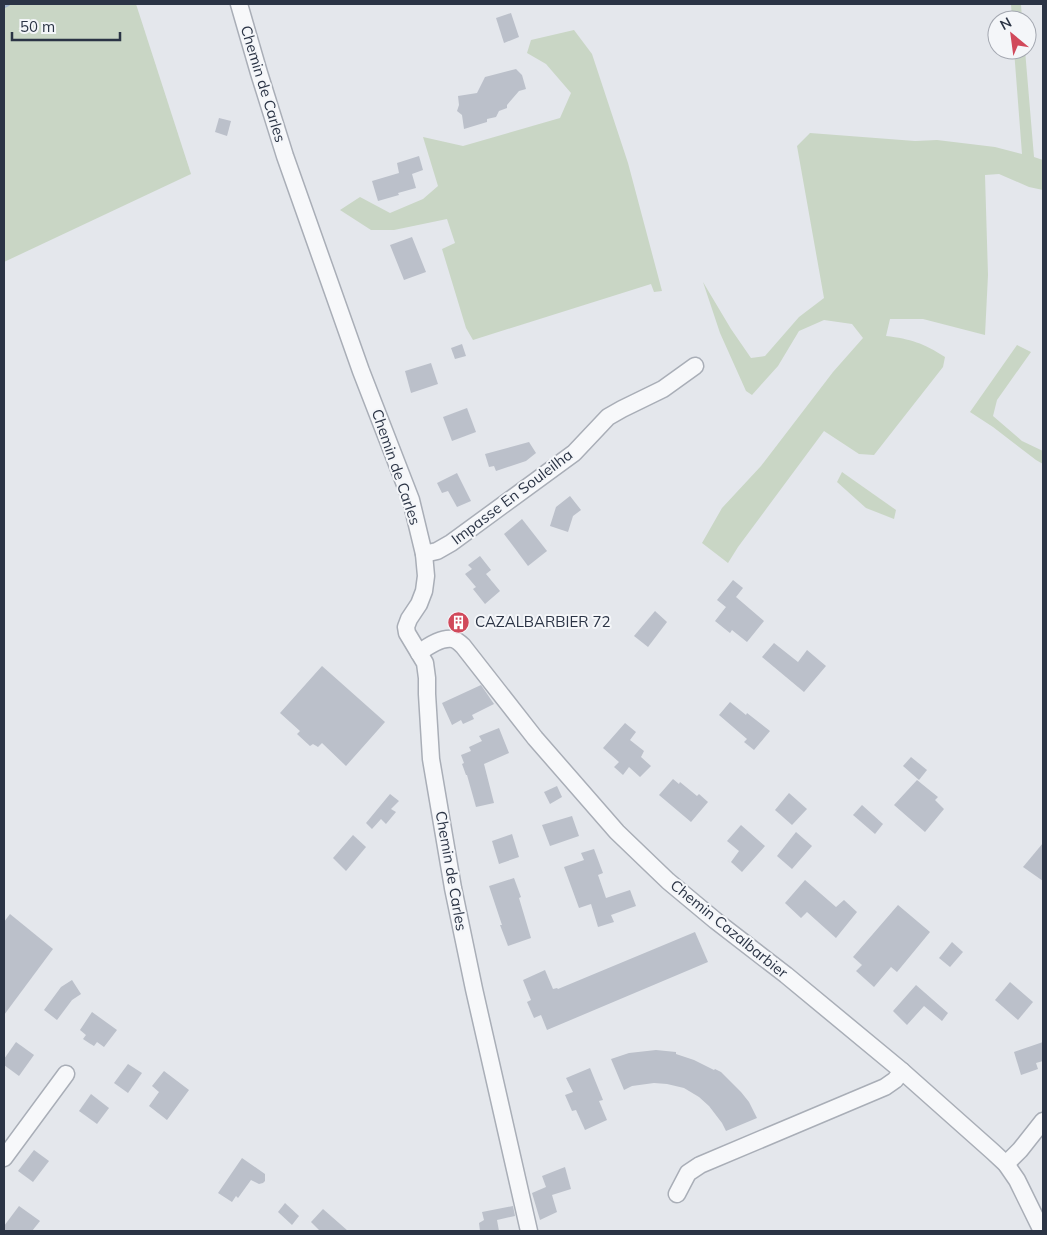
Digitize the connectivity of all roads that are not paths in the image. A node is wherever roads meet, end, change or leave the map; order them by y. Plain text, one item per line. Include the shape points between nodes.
1 (239, 4) edge
2 (695, 366) dead end
3 (424, 554) junction
4 (419, 653) junction
5 (902, 1072) junction
6 (66, 1074) dead end
7 (1043, 1121) edge
8 (4, 1158) edge
9 (1006, 1164) junction
10 (677, 1194) dead end
11 (529, 1231) edge
12 (1042, 1231) edge

1 - 3 street, Chemin de Carles via 285,156 361,372 411,500
2 - 3 street, Impasse En Souleilha via 663,389 608,418 574,453 549,472 451,543
3 - 4 street, Chemin de Carles via 424,591 406,627
4 - 5 street, Chemin Cazalbarbier via 442,639 454,639 463,646 535,738 617,832 668,881
4 - 11 street, Chemin de Carles via 425,663 431,760 453,888
5 - 9 street, Chemin Cazalbarbier
5 - 10 street via 885,1086 700,1165 688,1173
6 - 8 street
7 - 9 street
9 - 12 street, Chemin Cazalbarbier

